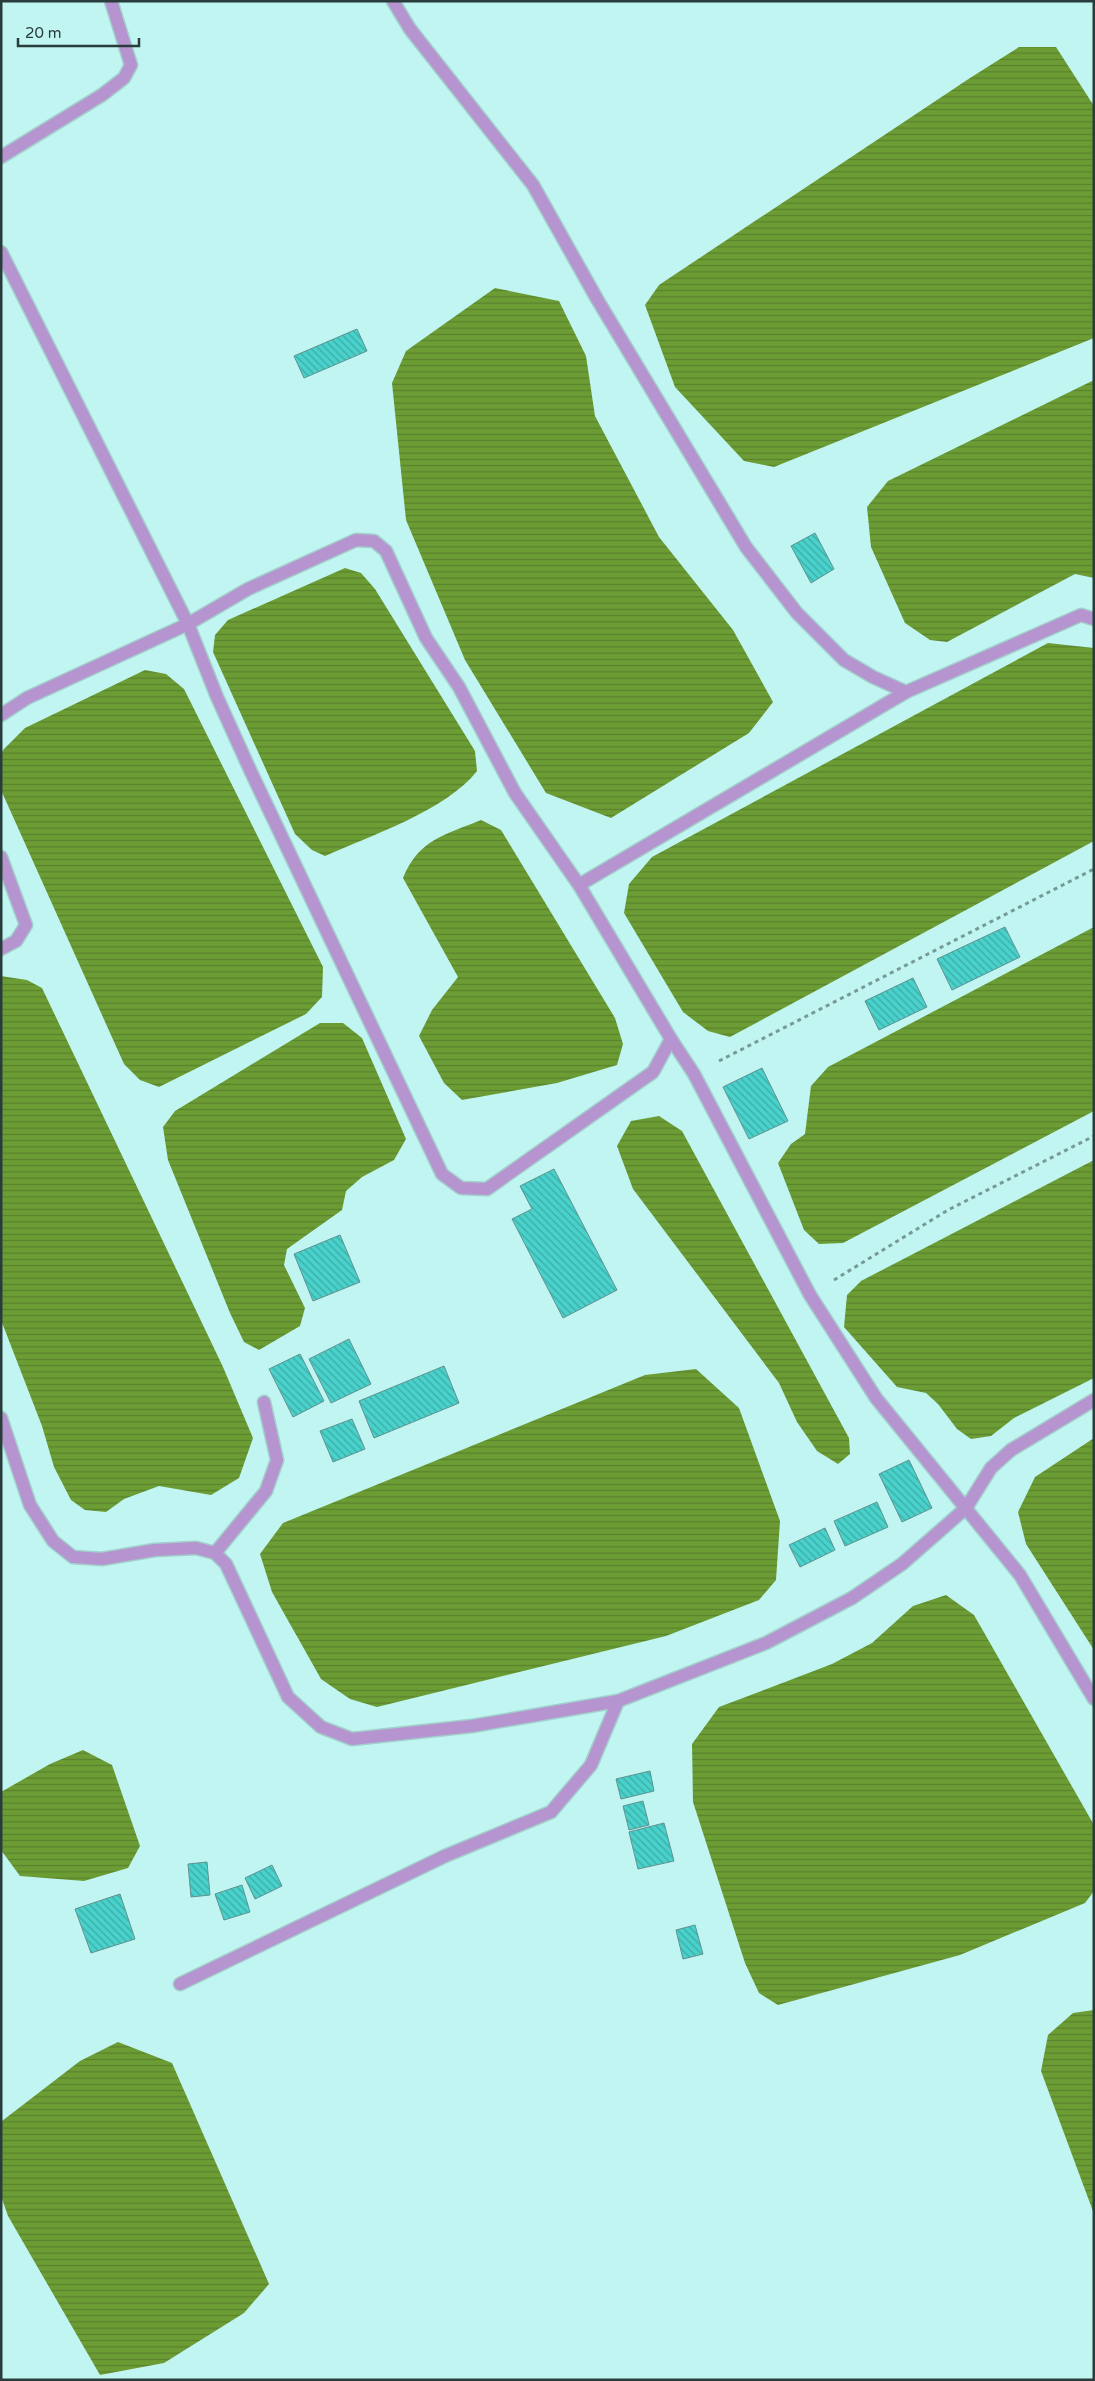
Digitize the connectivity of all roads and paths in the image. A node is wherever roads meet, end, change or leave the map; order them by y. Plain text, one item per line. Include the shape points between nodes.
1 (111, 1) edge
2 (393, 1) edge
3 (1, 158) edge
4 (1, 252) edge
5 (1094, 620) edge
6 (188, 624) junction
7 (906, 692) junction
8 (1, 715) edge
9 (1, 857) edge
10 (1094, 869) edge
11 (579, 884) junction
12 (1, 949) edge
13 (671, 1040) junction
14 (694, 1074) junction
15 (1094, 1136) edge
16 (810, 1295) junction
17 (1094, 1400) edge
18 (264, 1402) dead end
19 (1, 1418) edge
20 (966, 1508) junction
21 (215, 1553) junction
22 (1094, 1699) edge
23 (618, 1701) junction
24 (180, 1984) dead end

1 - 3 street via 131,65 129,72 102,95
2 - 7 street via 410,29 533,185 597,300 746,547 798,613 844,660
4 - 6 street
5 - 7 street via 1081,615
6 - 8 street via 28,698
6 - 11 street via 248,589 356,540 374,541 386,551 426,638 467,702 515,793
6 - 13 street via 251,772 442,1174 461,1188 487,1189 653,1072
7 - 11 street
9 - 12 street via 26,926 16,941
10 - 14 path
11 - 13 street
13 - 14 street
14 - 16 street
15 - 16 path via 948,1210
16 - 20 street via 876,1398
17 - 20 street via 1011,1450 991,1468
18 - 21 street via 277,1460 266,1491
19 - 21 street via 30,1505 53,1541 73,1557 102,1559 155,1550 196,1548
20 - 22 street via 1020,1575
20 - 23 street via 902,1564 852,1598 766,1643
21 - 23 street via 226,1564 288,1697 321,1727 352,1739 472,1726
23 - 24 street via 591,1764 551,1812 445,1856

